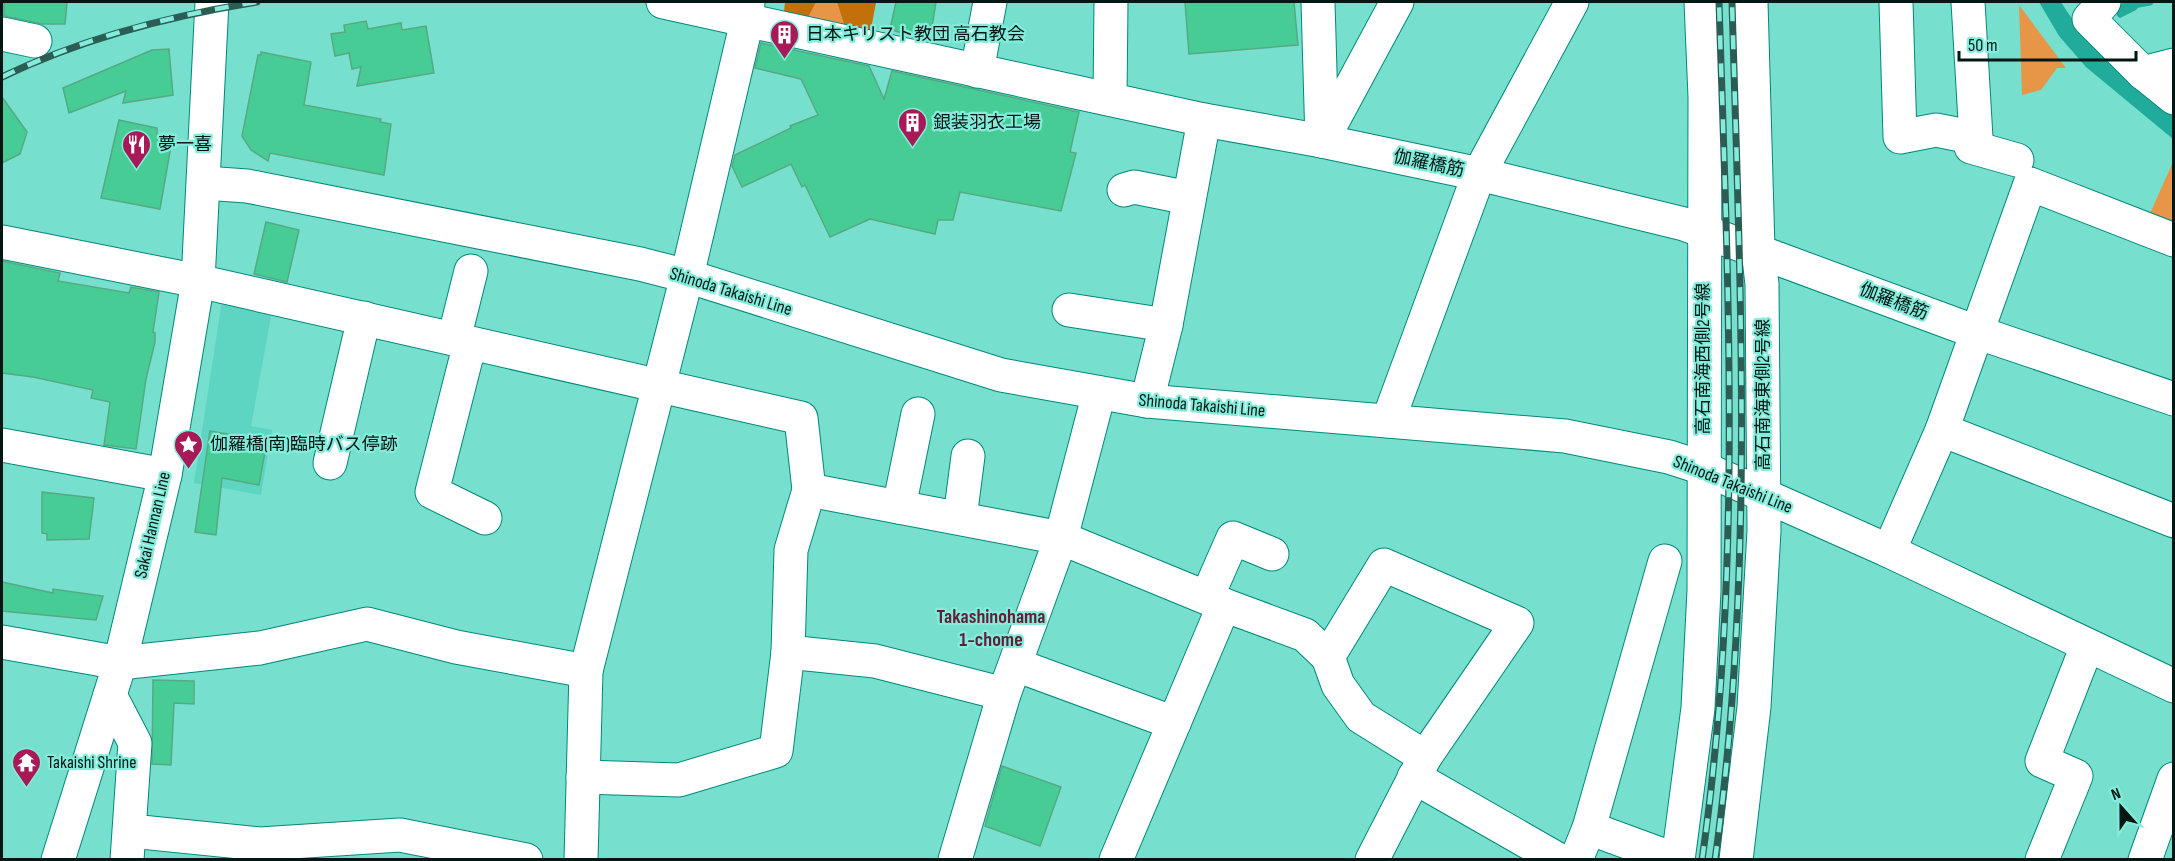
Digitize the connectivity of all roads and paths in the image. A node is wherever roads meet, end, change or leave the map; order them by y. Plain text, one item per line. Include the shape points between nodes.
1 (212, 2) edge
2 (663, 2) edge
3 (990, 2) edge
4 (1112, 2) edge
5 (1318, 2) edge
6 (1396, 2) edge
7 (1572, 2) edge
8 (1701, 2) edge
9 (1751, 2) edge
10 (1896, 2) edge
11 (1968, 2) edge
12 (2104, 2) edge
13 (747, 11) edge
14 (2, 34) edge
15 (35, 41) dead end
16 (2158, 69) edge
17 (977, 71) junction
18 (2174, 98) edge
19 (1110, 99) junction
20 (1204, 120) junction
21 (1976, 138) junction
22 (1322, 141) junction
23 (2017, 160) dead end
24 (1479, 174) junction
25 (204, 183) junction
26 (1124, 190) dead end
27 (1190, 198) junction
28 (1703, 230) junction
29 (2174, 240) edge
30 (2, 242) edge
31 (1758, 250) junction
32 (471, 271) dead end
33 (687, 276) junction
34 (198, 281) junction
35 (1068, 310) dead end
36 (364, 318) junction
37 (1166, 325) junction
38 (1976, 332) junction
39 (462, 341) junction
40 (657, 386) junction
41 (1099, 393) junction
42 (2174, 399) edge
43 (1148, 401) junction
44 (918, 414) dead end
45 (1388, 421) junction
46 (1942, 430) junction
47 (2, 444) edge
48 (968, 456) dead end
49 (330, 463) dead end
50 (1703, 468) junction
51 (165, 474) junction
52 (809, 490) junction
53 (1764, 495) junction
54 (899, 507) junction
55 (484, 518) dead end
56 (960, 518) junction
57 (2174, 521) edge
58 (1061, 538) junction
59 (1889, 551) junction
60 (1272, 554) dead end
61 (1665, 561) dead end
62 (1215, 601) junction
63 (2, 642) edge
64 (2087, 646) junction
65 (788, 652) junction
66 (1328, 657) junction
67 (120, 663) junction
68 (586, 671) junction
69 (1010, 680) junction
70 (2174, 686) edge
71 (110, 695) junction
72 (1174, 723) junction
73 (1419, 767) junction
74 (583, 777) junction
75 (2174, 779) edge
76 (1589, 828) junction
77 (129, 845) edge
78 (58, 860) edge
79 (526, 860) edge
80 (581, 860) edge
81 (955, 860) edge
82 (1116, 860) edge
83 (1372, 860) edge
84 (1558, 860) edge
85 (1576, 860) edge
86 (1677, 860) edge
87 (1736, 860) edge
88 (2043, 860) edge
89 (2145, 860) edge

1 - 25 street, Sakai Hannan Line
2 - 13 street, 伽羅橋筋
3 - 17 street
4 - 19 street
5 - 22 street
6 - 22 street
7 - 24 street
8 - 28 street, 高石南海西側2号線 via 1705,97
9 - 31 street, 高石南海東側2号線
10 - 21 street via 1900,137 1936,130
11 - 21 street
12 - 16 street via 2089,19
13 - 17 street, 伽羅橋筋
13 - 33 street
14 - 15 street
16 - 18 street
17 - 19 street, 伽羅橋筋
19 - 20 street, 伽羅橋筋
20 - 22 street, 伽羅橋筋
20 - 27 street
21 - 23 street via 1971,147
22 - 24 street, 伽羅橋筋
24 - 28 street, 伽羅橋筋
24 - 45 street
25 - 33 street, Shinoda Takaishi Line via 247,186
25 - 34 street, Sakai Hannan Line
26 - 27 street via 1134,187
27 - 37 street
28 - 31 street, 伽羅橋筋
28 - 50 street, 高石南海西側2号線
29 - 38 street via 2030,184
30 - 34 street
31 - 38 street, 伽羅橋筋
31 - 53 street, 高石南海東側2号線 via 1762,284
32 - 39 street
33 - 40 street
33 - 41 street, Shinoda Takaishi Line via 1001,375
34 - 36 street
34 - 51 street, Sakai Hannan Line
35 - 37 street
36 - 39 street
36 - 49 street
37 - 43 street
38 - 42 street, 伽羅橋筋
38 - 46 street
39 - 40 street
39 - 55 street via 432,492
40 - 52 street via 801,418
40 - 68 street
41 - 43 street, Shinoda Takaishi Line
41 - 58 street
43 - 45 street, Shinoda Takaishi Line
44 - 54 street
45 - 50 street, Shinoda Takaishi Line via 1565,436 1669,457
46 - 57 street
46 - 59 street
47 - 51 street
48 - 56 street
50 - 53 street, Shinoda Takaishi Line
50 - 86 street, 高石南海西側2号線 via 1704,591 1698,708
51 - 67 street, Sakai Hannan Line
52 - 54 street
52 - 65 street via 791,550
53 - 59 street, Shinoda Takaishi Line
53 - 87 street, 高石南海東側2号線 via 1754,707
54 - 56 street
56 - 58 street
58 - 62 street
58 - 69 street
59 - 64 street, Shinoda Takaishi Line
60 - 62 street via 1233,538
61 - 76 street
62 - 66 street via 1305,635
62 - 72 street
63 - 67 street
64 - 70 street, Shinoda Takaishi Line
64 - 88 street via 2042,761 2076,776
65 - 69 street
65 - 74 street via 776,751 679,780
66 - 73 street via 1338,685 1361,717
66 - 73 street via 1384,565 1517,623
67 - 68 street via 260,648 367,624 456,647
67 - 71 street, Sakai Hannan Line
68 - 74 street
69 - 72 street
69 - 81 street
71 - 77 street via 135,743
71 - 78 street, Sakai Hannan Line
72 - 82 street
73 - 83 street
73 - 84 street
74 - 80 street
75 - 89 street
76 - 85 street
76 - 86 street
77 - 79 street via 260,844 400,835

